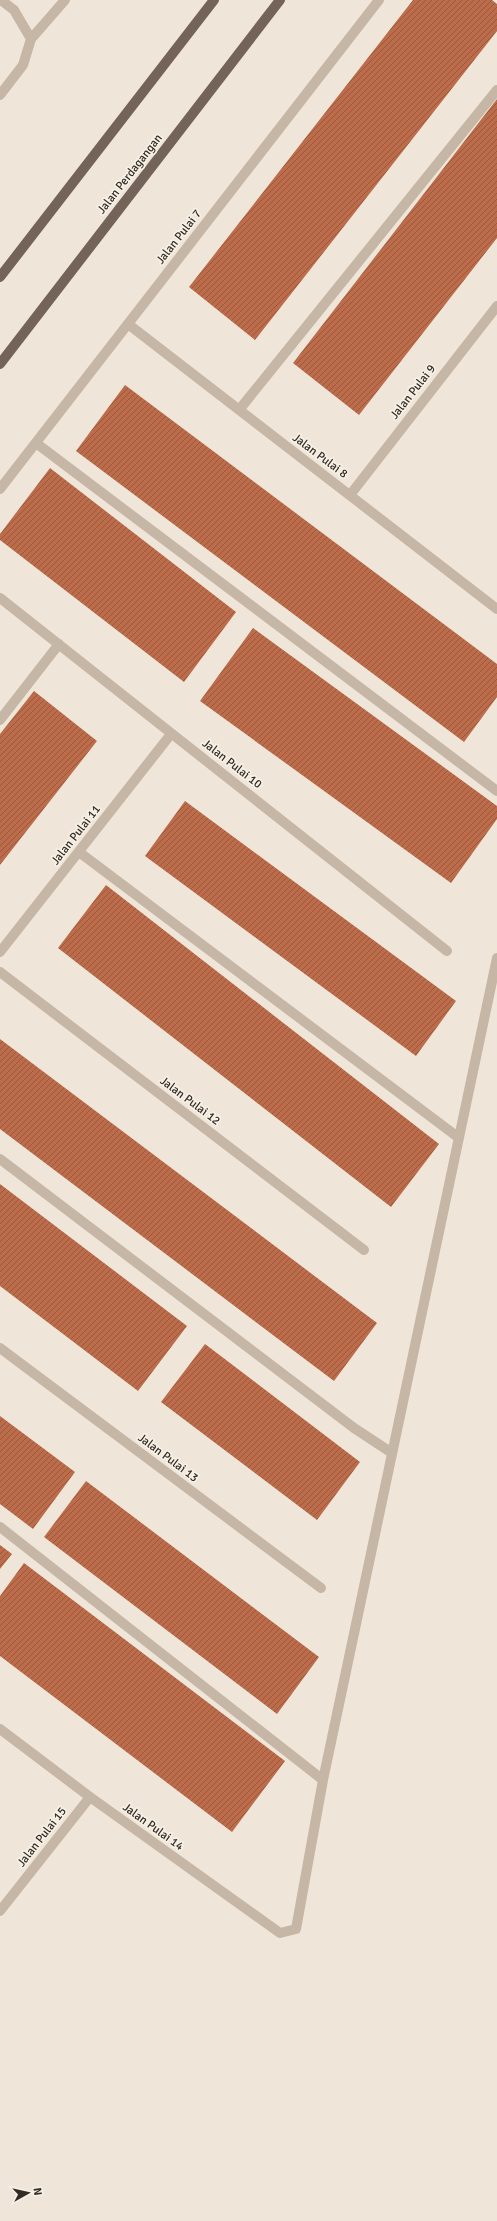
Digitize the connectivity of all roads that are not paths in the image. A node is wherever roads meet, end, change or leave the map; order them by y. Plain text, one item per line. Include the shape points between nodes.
1 (1, 0) edge
2 (65, 0) edge
3 (214, 0) edge
4 (280, 0) edge
5 (379, 0) edge
6 (31, 39) junction
7 (497, 90) edge
8 (0, 95) edge
9 (0, 278) edge
10 (497, 306) edge
11 (128, 324) junction
12 (0, 364) edge
13 (239, 410) junction
14 (36, 443) junction
15 (0, 490) edge
16 (350, 495) junction
17 (0, 598) edge
18 (497, 609) edge
19 (59, 644) junction
20 (0, 720) edge
21 (172, 734) junction
22 (497, 790) edge
23 (79, 852) junction
24 (447, 951) dead end
25 (0, 952) edge
26 (497, 958) edge
27 (0, 972) edge
28 (459, 1138) junction
29 (0, 1159) edge
30 (364, 1250) dead end
31 (0, 1348) edge
32 (392, 1453) junction
33 (0, 1527) edge
34 (321, 1588) dead end
35 (0, 1729) edge
36 (323, 1780) junction
37 (90, 1797) junction
38 (0, 1911) edge

1 - 6 street via 14,10
2 - 6 street
3 - 9 main road
4 - 12 main road, Jalan Perdagangan
5 - 11 street, Jalan Pulai 7
6 - 8 street via 23,65
7 - 13 street
10 - 16 street, Jalan Pulai 9
11 - 13 street, Jalan Pulai 8
11 - 14 street, Jalan Pulai 7
13 - 16 street, Jalan Pulai 8
14 - 15 street, Jalan Pulai 7
14 - 22 street
16 - 18 street, Jalan Pulai 8
17 - 19 street, Jalan Pulai 10
19 - 20 street
19 - 21 street, Jalan Pulai 10
21 - 23 street, Jalan Pulai 11
21 - 24 street, Jalan Pulai 10
23 - 25 street, Jalan Pulai 11
23 - 28 street
26 - 28 street
27 - 30 street, Jalan Pulai 12
28 - 32 street
29 - 32 street via 354,1428
31 - 34 street, Jalan Pulai 13
32 - 36 street
33 - 36 street
35 - 37 street, Jalan Pulai 14
36 - 37 street, Jalan Pulai 14 via 296,1929 280,1934
37 - 38 street, Jalan Pulai 15

